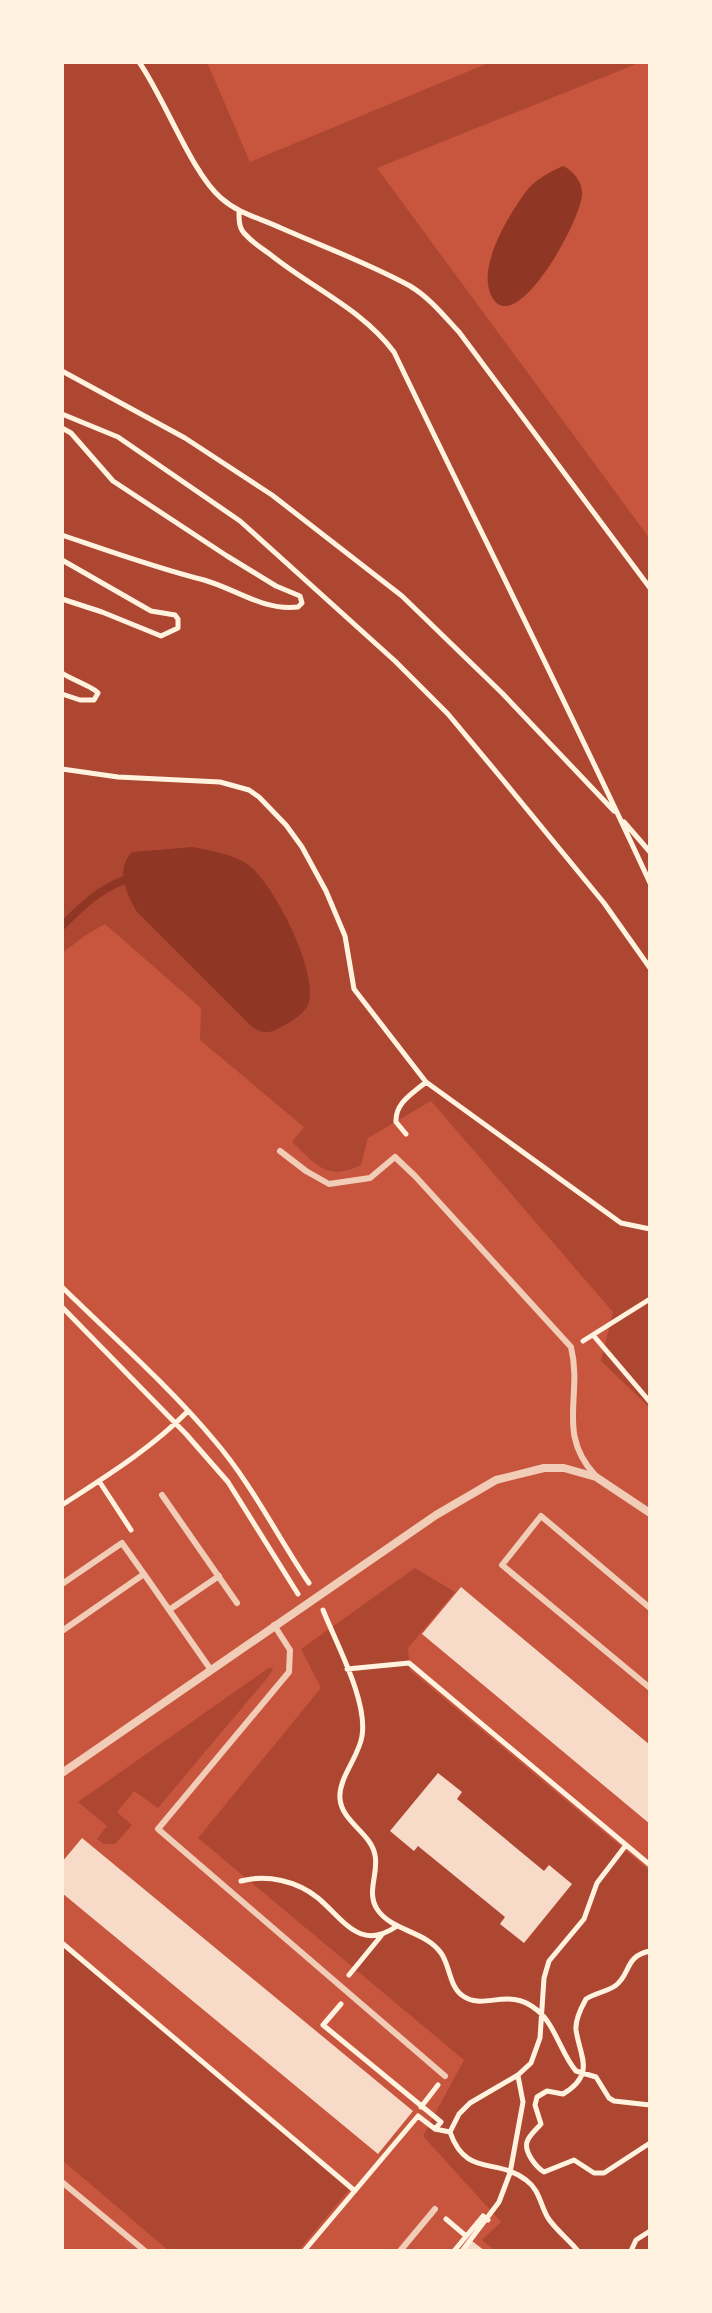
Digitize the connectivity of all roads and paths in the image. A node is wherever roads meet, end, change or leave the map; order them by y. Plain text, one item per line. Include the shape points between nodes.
1 (139, 62) edge
2 (239, 212) junction
3 (62, 371) edge
4 (62, 414) edge
5 (62, 428) edge
6 (62, 535) edge
7 (62, 560) edge
8 (650, 588) edge
9 (62, 599) edge
10 (62, 673) edge
11 (62, 694) edge
12 (62, 769) edge
13 (619, 816) junction
14 (650, 852) edge
15 (650, 883) edge
16 (650, 968) edge
17 (426, 1082) junction
18 (406, 1134) dead end
19 (280, 1151) dead end
20 (650, 1229) edge
21 (62, 1287) edge
22 (650, 1299) edge
23 (62, 1307) edge
24 (593, 1335) junction
25 (571, 1347) junction
26 (650, 1402) edge
27 (188, 1411) junction
28 (176, 1423) junction
29 (596, 1477) junction
30 (162, 1495) dead end
31 (62, 1505) edge
32 (650, 1513) edge
33 (144, 1574) junction
34 (219, 1576) junction
35 (62, 1584) edge
36 (317, 1596) junction
37 (237, 1603) dead end
38 (304, 1605) junction
39 (650, 1608) edge
40 (169, 1610) junction
41 (274, 1625) junction
42 (62, 1631) edge
43 (347, 1669) junction
44 (211, 1670) junction
45 (650, 1688) edge
46 (62, 1773) edge
47 (626, 1845) junction
48 (650, 1865) edge
49 (224, 1886) junction
50 (397, 1926) junction
51 (381, 1936) junction
52 (62, 1943) edge
53 (650, 1951) edge
54 (353, 1971) dead end
55 (349, 1994) junction
56 (541, 2012) junction
57 (518, 2075) junction
58 (581, 2075) junction
59 (445, 2076) joint
60 (650, 2105) edge
61 (421, 2107) junction
62 (435, 2129) junction
63 (450, 2132) junction
64 (650, 2143) edge
65 (510, 2173) junction
66 (62, 2182) edge
67 (355, 2191) junction
68 (435, 2209) joint
69 (488, 2220) junction
70 (650, 2231) edge
71 (466, 2236) junction
72 (145, 2251) edge
73 (304, 2251) edge
74 (400, 2251) edge
75 (454, 2251) edge
76 (462, 2251) edge
77 (578, 2251) edge
78 (631, 2251) edge

1 - 2 path via 196,164 218,196
2 - 8 path via 411,287 433,303
2 - 13 path via 244,234 355,313 394,352
3 - 13 path via 185,438 272,495 402,596
4 - 16 path via 130,445 240,521 395,661 503,780
5 - 6 path via 113,481 227,556 300,596 302,603 287,608 250,600
7 - 9 path via 151,611 175,615 178,628 161,636
10 - 11 path via 98,693 88,702
12 - 17 path via 220,782 249,790 269,806 302,847 326,891 345,936 354,989
13 - 14 path
13 - 15 path
17 - 18 path via 397,1110 396,1122
17 - 20 path via 621,1223
19 - 25 lane via 329,1184 370,1178 395,1157
21 - 27 path
22 - 24 path
23 - 28 path
24 - 25 path
24 - 26 path
25 - 29 lane via 576,1368 573,1440
27 - 28 path
27 - 36 path via 242,1476
28 - 31 path
28 - 38 path via 228,1482
29 - 32 street
29 - 36 street via 544,1468 496,1480
30 - 34 lane
33 - 35 lane via 122,1543
33 - 40 lane
33 - 42 lane
34 - 37 lane
34 - 40 lane
36 - 38 street
36 - 43 path
38 - 41 street
39 - 45 lane via 541,1516 502,1565
40 - 44 lane
41 - 44 street
41 - 49 lane via 290,1650 289,1672 158,1829
43 - 47 path via 409,1663
43 - 50 path via 361,1710 362,1737 340,1799 375,1856 372,1894 377,1910
44 - 46 street
47 - 48 path
47 - 56 path via 597,1883 584,1919 549,1961
49 - 51 path via 254,1878 295,1885 348,1928
49 - 55 lane
50 - 51 path
50 - 56 path via 430,1941 463,1997 512,1997
51 - 54 path
52 - 67 path
53 - 58 path via 628,1964 616,1986 586,1999 576,2030 585,2058
55 - 59 lane
55 - 61 path via 323,2025
56 - 57 path via 540,2038 531,2063
56 - 58 path
57 - 63 path via 470,2103
57 - 65 path via 523,2102
58 - 60 path via 599,2079 614,2101
58 - 64 path via 563,2094 547,2091 537,2097 541,2124 527,2143 537,2168 544,2172 574,2160 604,2173
59 - 61 path
61 - 62 path via 441,2122
62 - 63 path
62 - 67 path via 418,2116
63 - 65 path via 456,2149 473,2163
65 - 69 path
65 - 77 path via 526,2179 547,2217
66 - 72 lane
67 - 73 path
68 - 71 path
68 - 74 lane
69 - 71 path via 483,2216
69 - 76 path
70 - 78 path
71 - 75 path

